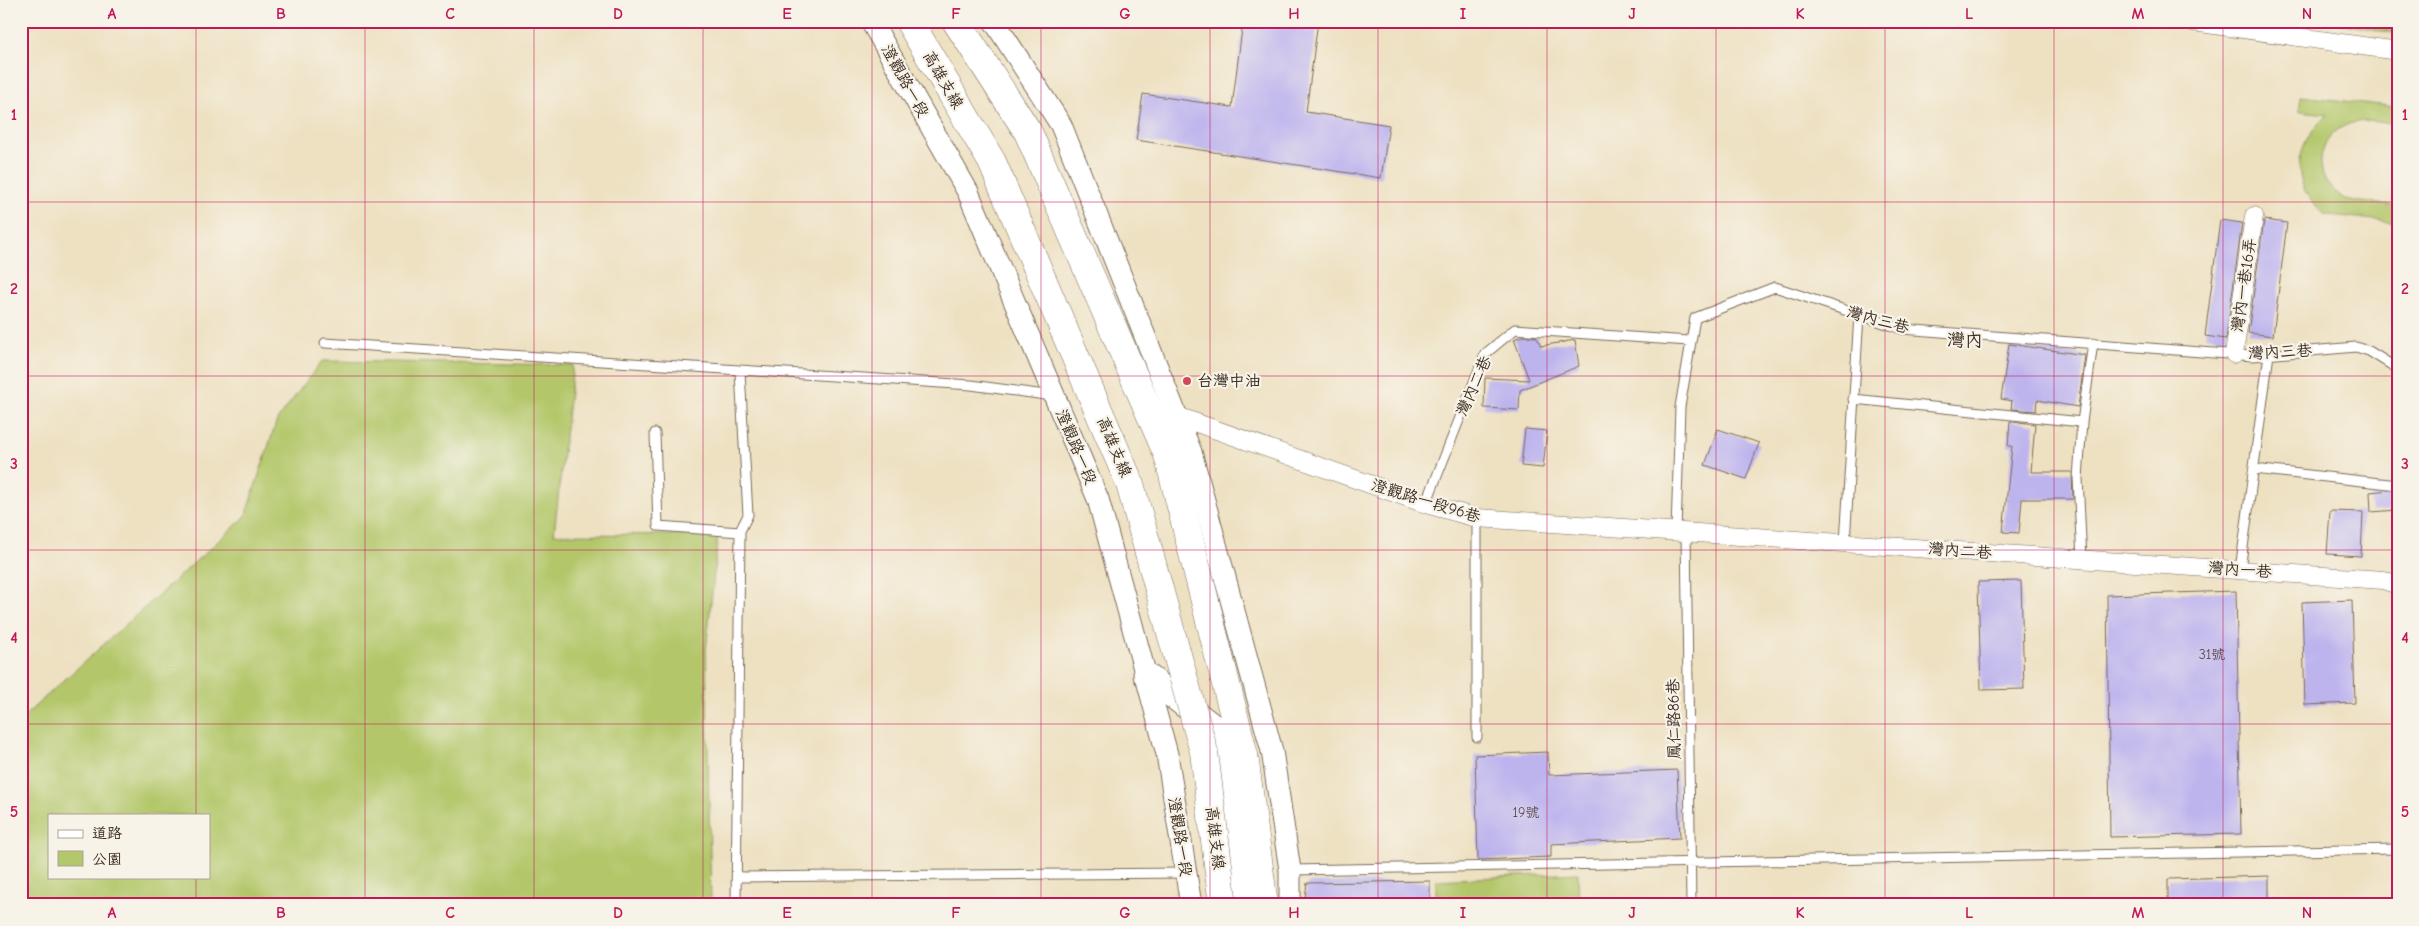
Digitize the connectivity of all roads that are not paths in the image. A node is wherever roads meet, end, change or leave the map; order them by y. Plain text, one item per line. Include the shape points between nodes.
1 (871, 21) edge
2 (909, 21) edge
3 (956, 21) edge
4 (994, 21) edge
5 (2186, 21) edge
6 (2398, 51) edge
7 (2254, 216) dead end
8 (1859, 316) junction
9 (1689, 342) junction
10 (325, 343) dead end
11 (2093, 343) junction
12 (2234, 354) junction
13 (2268, 354) junction
14 (2398, 369) edge
15 (740, 372) junction
16 (1055, 396) junction
17 (1853, 399) junction
18 (1177, 416) junction
19 (2082, 422) junction
20 (655, 433) dead end
21 (2254, 469) junction
22 (2398, 485) edge
23 (1426, 504) junction
24 (1476, 518) junction
25 (740, 532) junction
26 (1681, 532) junction
27 (1845, 543) junction
28 (2082, 560) junction
29 (2240, 570) junction
30 (2398, 585) edge
31 (1146, 675) junction
32 (1477, 737) dead end
33 (2398, 850) edge
34 (1691, 864) junction
35 (1290, 870) junction
36 (1186, 873) junction
37 (737, 877) junction
38 (736, 905) edge
39 (1191, 905) edge
40 (1223, 905) edge
41 (1241, 905) edge
42 (1264, 905) edge
43 (1290, 905) edge
44 (1691, 905) edge

1 - 16 street, 澄觀路一段 via 968,192
2 - 40 highway, 高雄支線, bridge via 992,162 1130,484 1204,752
3 - 42 highway via 1028,132 1168,455 1244,756
4 - 18 street via 1061,125
5 - 6 street
7 - 12 street, 灣內一巷16弄
8 - 9 lane, 灣內三巷 via 1776,287 1695,318
8 - 11 lane, 灣內三巷 via 1902,329
8 - 17 lane
9 - 23 lane, 灣內二巷 via 1515,329 1485,354
9 - 26 lane, 灣內三巷 via 1680,407
10 - 15 lane
11 - 12 lane, 灣內三巷
11 - 19 lane
12 - 13 lane, 灣內三巷
13 - 14 lane, 灣內三巷 via 2356,347
13 - 21 lane
15 - 16 lane via 971,386
15 - 25 lane via 748,515
16 - 31 street, 澄觀路一段 via 1098,499
17 - 19 lane
17 - 27 lane
18 - 23 street, 澄觀路一段96巷
18 - 35 street via 1192,452 1272,751
19 - 28 lane via 2078,478
20 - 25 lane via 658,526
21 - 22 lane
21 - 29 lane
23 - 24 street, 澄觀路一段96巷
24 - 26 street, 澄觀路一段96巷
24 - 32 lane
25 - 37 lane
26 - 27 street
26 - 34 lane, 鳳仁路86巷
27 - 28 street, 灣內二巷
28 - 29 street, 灣內一巷
29 - 30 street, 灣內一巷 via 2382,580
31 - 36 street, 澄觀路一段 via 1167,754
31 - 41 main road via 1216,729
33 - 34 lane
34 - 35 lane
34 - 44 lane, 鳳仁路86巷
35 - 43 street
36 - 37 lane
36 - 39 street, 澄觀路一段
37 - 38 lane

